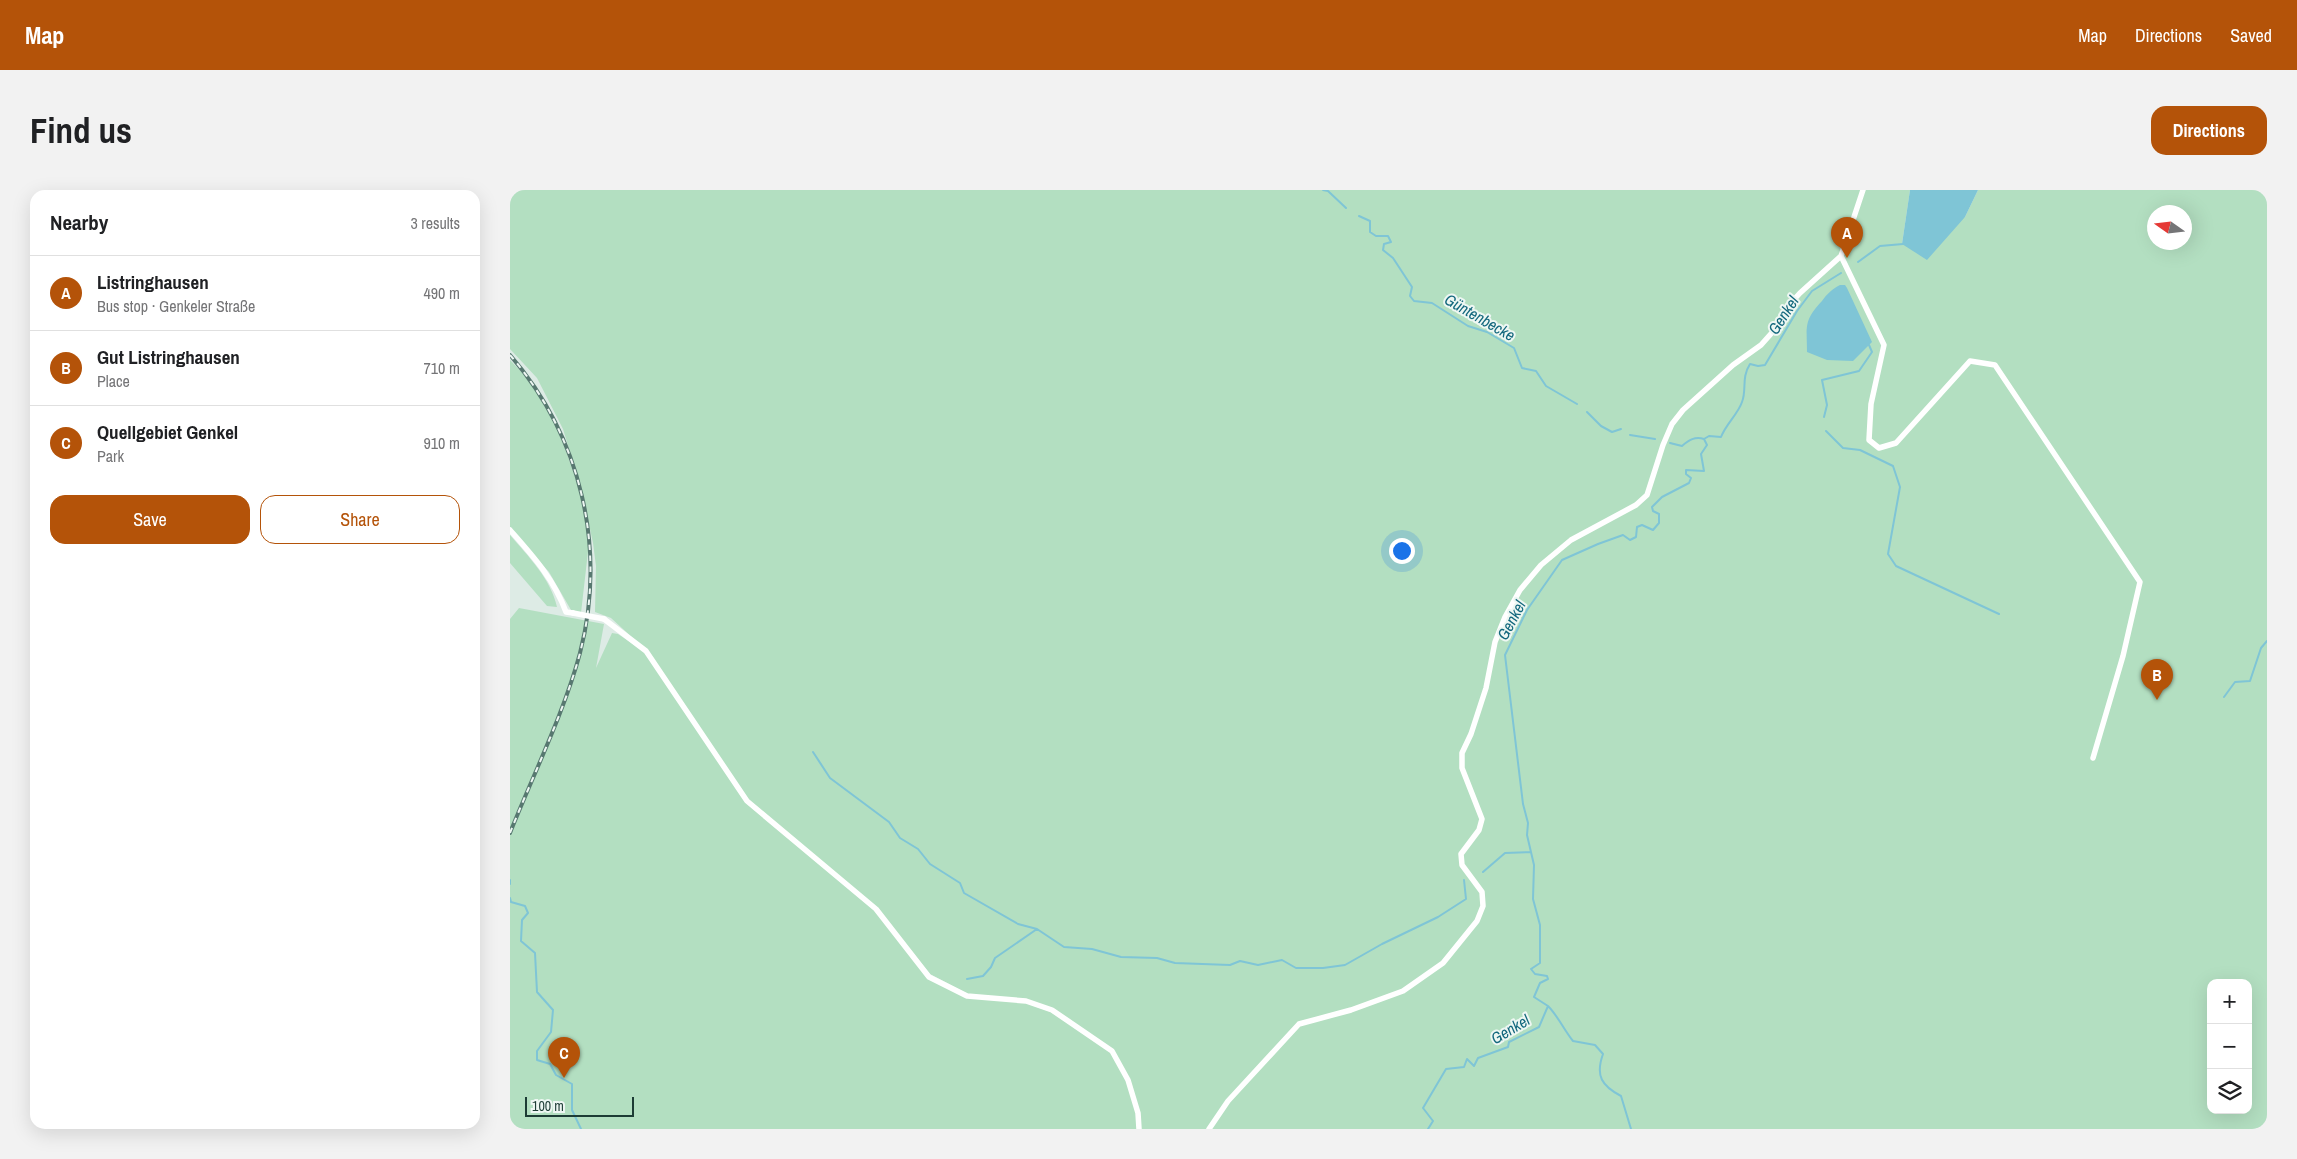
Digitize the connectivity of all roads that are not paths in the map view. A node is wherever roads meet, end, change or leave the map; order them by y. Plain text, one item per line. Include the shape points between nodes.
1 (1863, 190) edge
2 (1841, 256) junction
3 (510, 530) edge
4 (2093, 758) dead end
5 (1139, 1129) edge
6 (1209, 1129) edge

1 - 2 street
2 - 4 street via 1884,345 1871,404 1870,440 1880,448 1896,443 1970,361 1995,365 2140,582
2 - 6 street via 1800,292 1761,345 1683,410 1672,424 1663,445 1647,495 1636,505 1583,533 1553,554 1520,590 1505,616 1483,697 1462,752 1462,768 1482,818 1479,830 1460,854 1462,864 1482,892 1483,906 1476,922 1443,963 1403,991 1299,1024 1228,1101
3 - 5 street, bridge via 548,573 566,612 604,619 646,652 747,801 876,910 929,977 968,996 1026,1001 1052,1010 1112,1051 1128,1080 1138,1113

